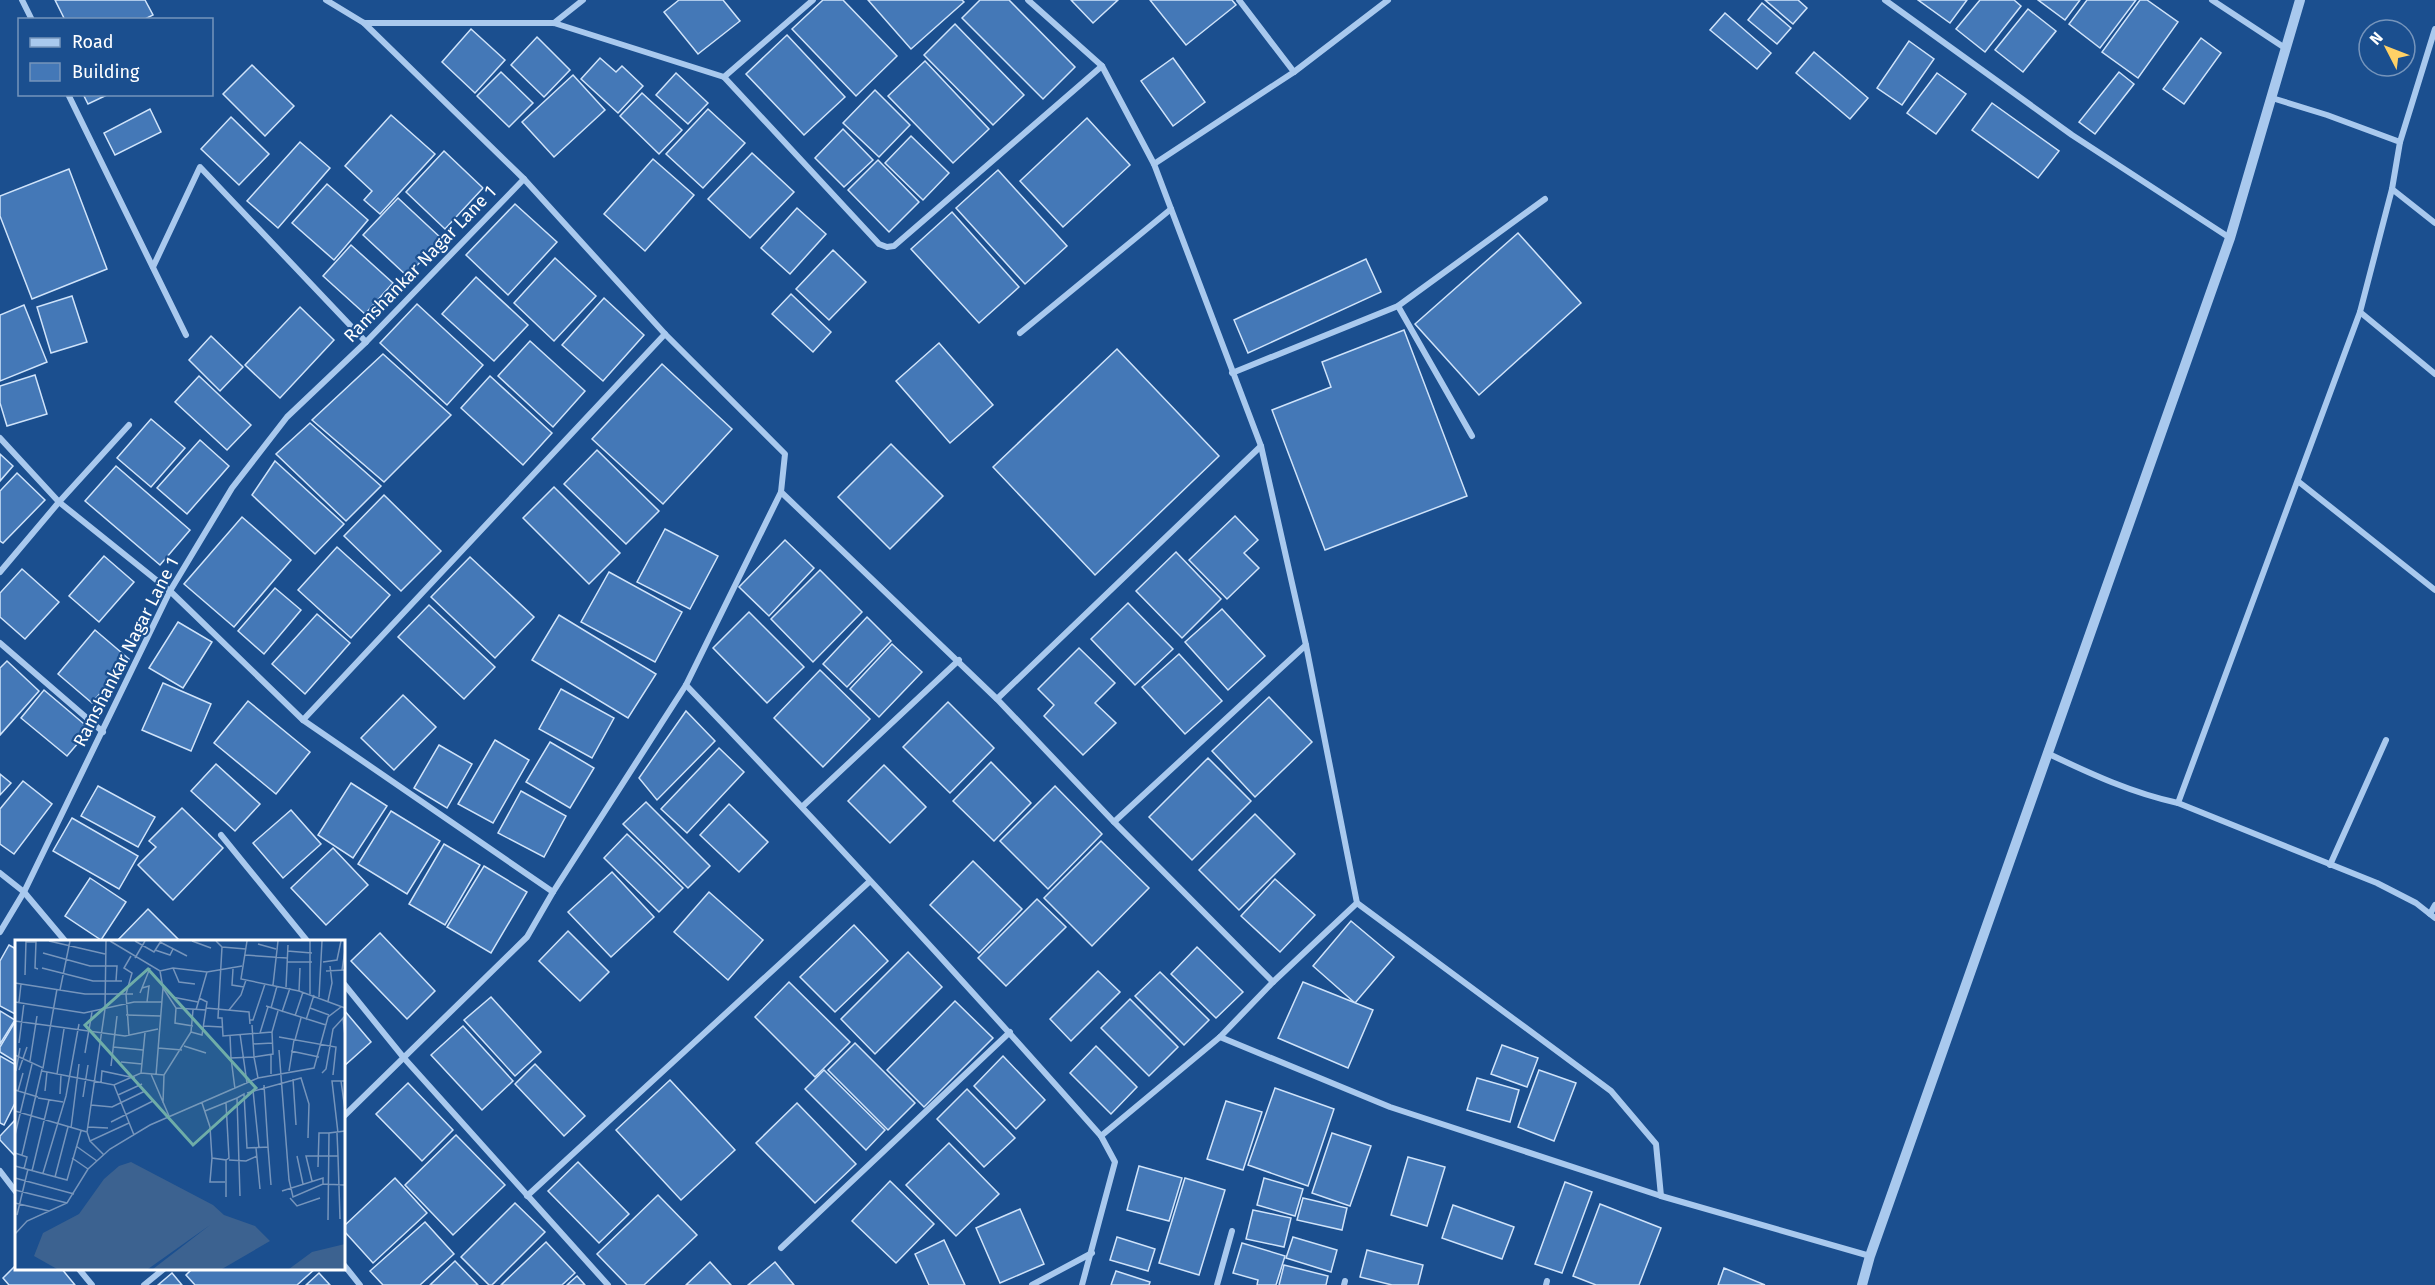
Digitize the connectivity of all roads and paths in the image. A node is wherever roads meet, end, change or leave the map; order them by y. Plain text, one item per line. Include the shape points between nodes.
1 (22, 0) edge
2 (326, 0) edge
3 (584, 0) edge
4 (813, 0) edge
5 (1028, 0) edge
6 (1239, 0) edge
7 (1388, 0) edge
8 (1885, 0) edge
9 (2212, 0) edge
10 (2300, 0) edge
11 (31, 18) edge
12 (364, 22) junction
13 (554, 23) junction
14 (2435, 29) edge
15 (2285, 48) junction
16 (2427, 53) junction
17 (2435, 59) edge
18 (1101, 66) junction
19 (1294, 72) junction
20 (724, 76) junction
21 (69, 96) edge
22 (2272, 98) junction
23 (2400, 142) junction
24 (1154, 164) junction
25 (524, 179) junction
26 (2392, 189) junction
27 (1545, 199) dead end
28 (1171, 208) junction
29 (2435, 223) edge
30 (2230, 238) junction
31 (153, 267) junction
32 (1398, 306) junction
33 (2360, 312) junction
34 (1020, 333) dead end
35 (665, 334) junction
36 (186, 335) dead end
37 (366, 342) junction
38 (1232, 373) junction
39 (2435, 374) edge
40 (129, 425) dead end
41 (1472, 436) dead end
42 (0, 438) edge
43 (1261, 446) junction
44 (2299, 482) junction
45 (781, 492) junction
46 (59, 502) junction
47 (0, 572) edge
48 (2435, 590) edge
49 (170, 591) junction
50 (0, 643) edge
51 (1306, 645) junction
52 (958, 660) junction
53 (686, 685) junction
54 (998, 699) junction
55 (303, 720) junction
56 (103, 732) junction
57 (2386, 740) dead end
58 (2049, 754) junction
59 (2178, 803) junction
60 (803, 806) junction
61 (1114, 822) junction
62 (221, 835) dead end
63 (2330, 865) junction
64 (0, 873) edge
65 (870, 882) junction
66 (24, 892) junction
67 (553, 892) junction
68 (1358, 903) junction
69 (2435, 905) edge
70 (2433, 916) edge
71 (0, 932) edge
72 (64, 940) edge
73 (306, 940) edge
74 (1273, 982) junction
75 (345, 985) edge
76 (1010, 1032) junction
77 (1220, 1038) junction
78 (404, 1058) junction
79 (345, 1115) edge
80 (1101, 1136) junction
81 (0, 1171) edge
82 (15, 1191) edge
83 (526, 1196) junction
84 (1661, 1196) junction
85 (1232, 1231) dead end
86 (781, 1248) dead end
87 (1092, 1253) junction
88 (1869, 1256) junction
89 (345, 1266) edge
90 (79, 1270) edge
91 (164, 1270) edge
92 (92, 1285) edge
93 (144, 1285) edge
94 (360, 1285) edge
95 (608, 1285) edge
96 (1032, 1285) edge
97 (1082, 1285) edge
98 (1217, 1285) edge
99 (1862, 1285) edge

1 - 11 street
2 - 12 street
3 - 13 street
4 - 20 street
5 - 18 street
6 - 19 street
7 - 19 street
8 - 30 street via 2072,135
9 - 15 street
10 - 15 street
12 - 13 street
12 - 25 street
13 - 20 street
14 - 16 street
15 - 22 street
16 - 17 street
16 - 23 street
18 - 20 street via 894,246 887,247 879,244
18 - 24 street
19 - 24 street
21 - 31 street
22 - 23 street
22 - 30 street
23 - 26 street
24 - 28 street
25 - 35 street
25 - 37 street, Ramshankar Nagar Lane 1
26 - 29 street
26 - 33 street
27 - 32 street
28 - 34 street
28 - 38 street
30 - 58 street
31 - 36 street
31 - 37 street via 200,166
32 - 38 street
32 - 41 street
33 - 39 street
33 - 44 street
35 - 45 street via 785,454
35 - 55 street
37 - 49 street, Ramshankar Nagar Lane 1 via 287,417 232,488
38 - 43 street
40 - 46 street
42 - 46 street
43 - 51 street
43 - 54 street
44 - 48 street
44 - 59 street
45 - 52 street
45 - 53 street
46 - 47 street
46 - 49 street
49 - 55 street
49 - 56 street, Ramshankar Nagar Lane 1
50 - 56 street
51 - 61 street
51 - 68 street
52 - 54 street
52 - 60 street
53 - 60 street
53 - 67 street
54 - 61 street
55 - 67 street
56 - 66 street, Ramshankar Nagar Lane 1
57 - 63 street
58 - 59 street via 2098,778
58 - 88 street
59 - 63 street
60 - 65 street
61 - 74 street
62 - 73 street
63 - 70 street via 2377,883
64 - 66 street
65 - 76 street
65 - 83 street
66 - 71 street, Ramshankar Nagar Lane 1
66 - 72 street
67 - 78 street via 527,937
68 - 74 street
68 - 84 street via 1611,1091 1656,1144
69 - 70 street
74 - 77 street
75 - 78 street
76 - 80 street
76 - 86 street
77 - 80 street
77 - 84 street via 1390,1107
78 - 79 street
78 - 83 street
80 - 87 street via 1115,1162
81 - 82 street
83 - 95 street
84 - 88 street
85 - 98 street
87 - 96 street
87 - 97 street
88 - 99 street
89 - 94 street
90 - 92 street
91 - 93 street

